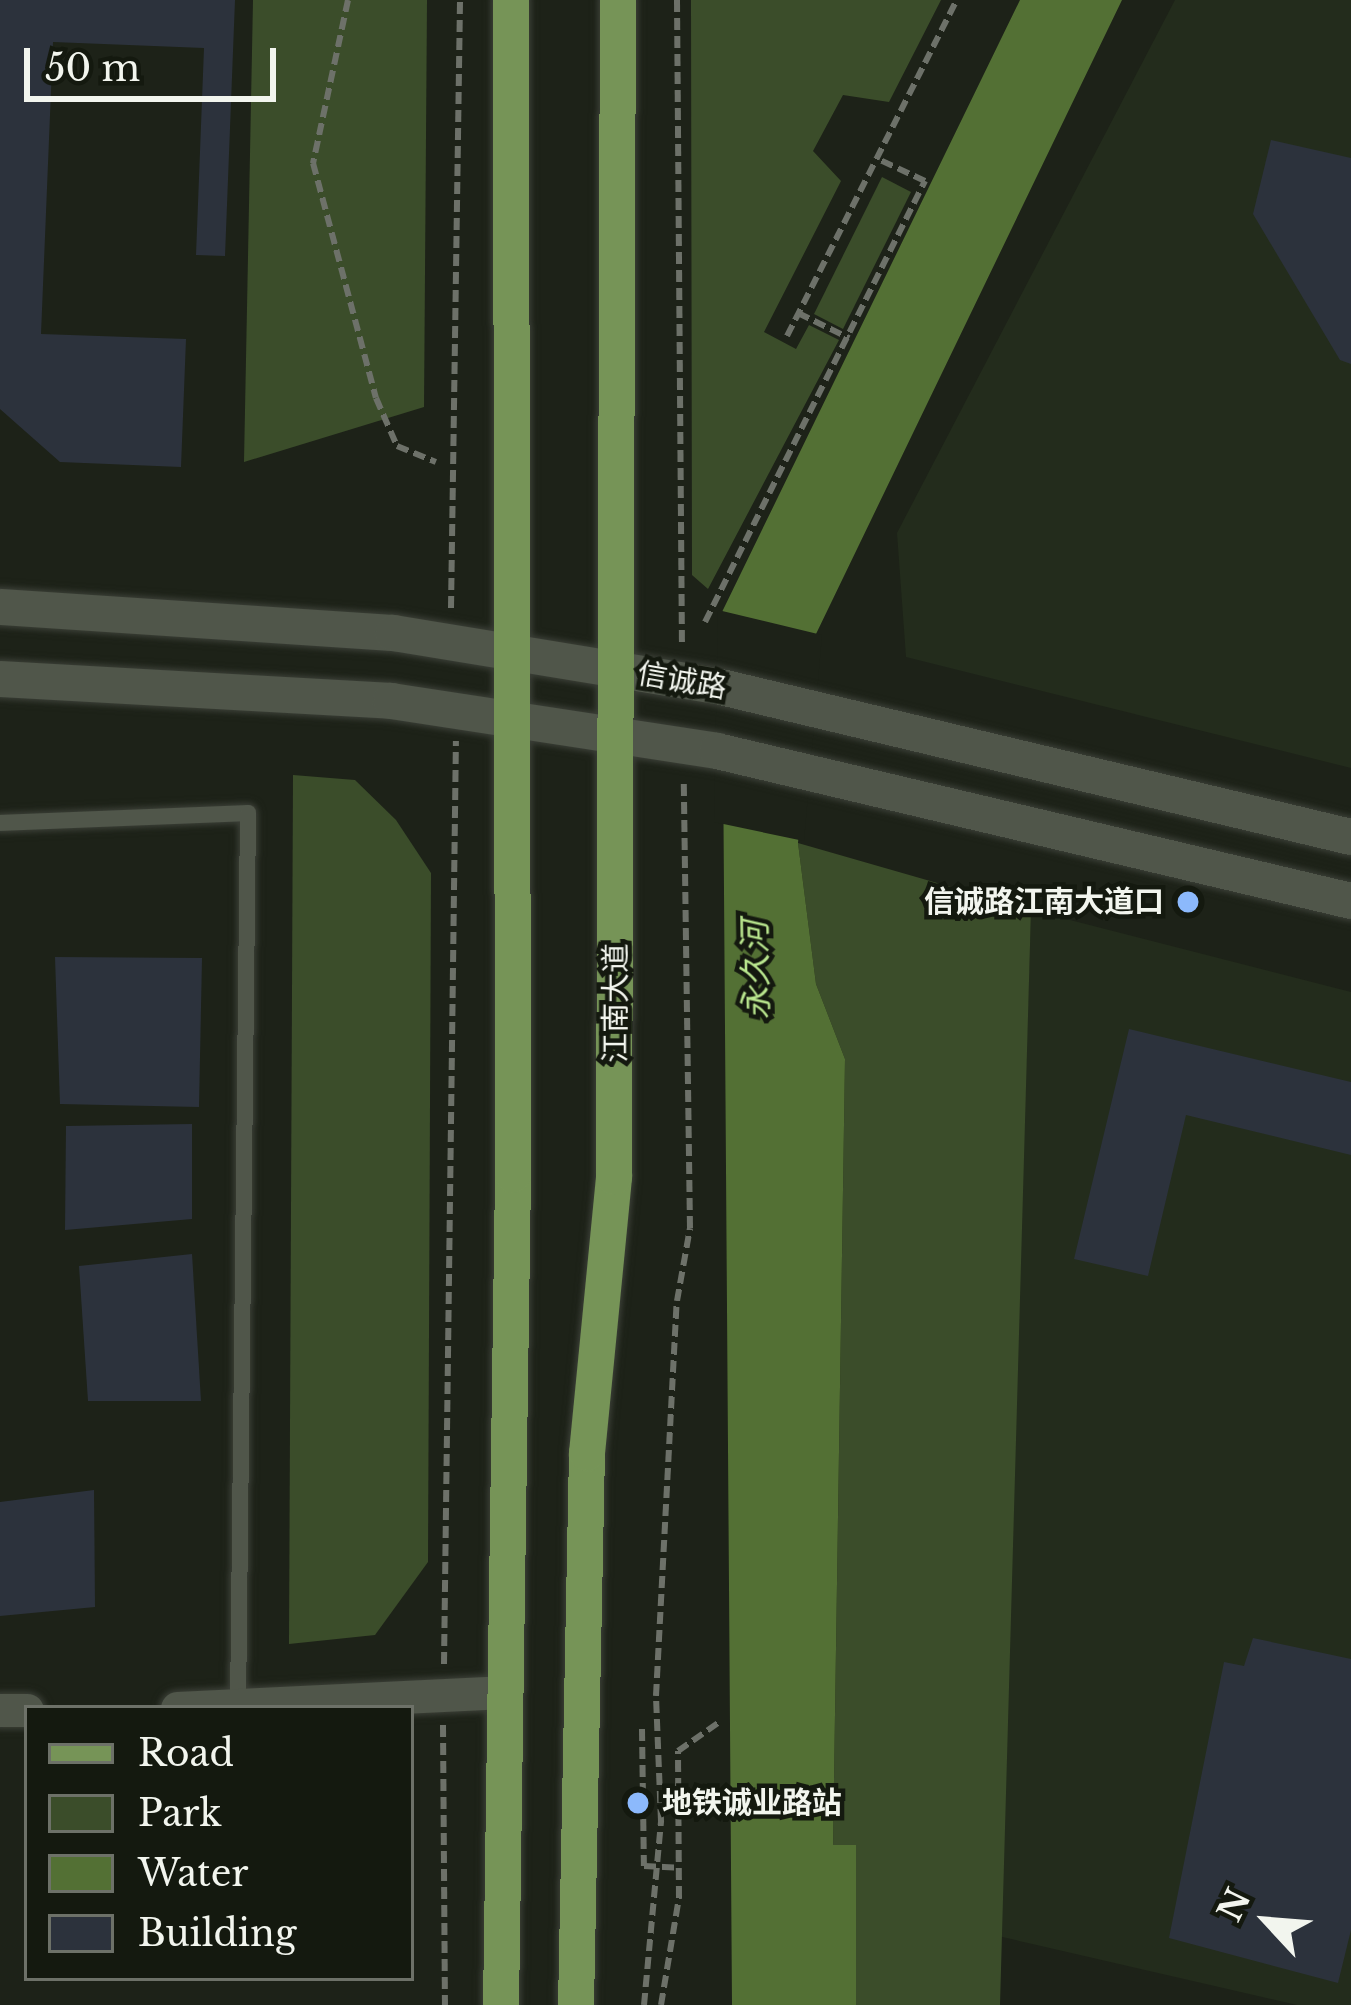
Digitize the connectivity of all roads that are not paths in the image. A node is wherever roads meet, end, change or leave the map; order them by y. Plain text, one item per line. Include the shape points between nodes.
1 (511, 0) edge
2 (618, 0) edge
3 (0, 607) edge
4 (508, 652) junction
5 (620, 670) junction
6 (0, 679) edge
7 (508, 719) junction
8 (619, 736) junction
9 (0, 823) edge
10 (1351, 837) edge
11 (1351, 901) edge
12 (502, 1692) junction
13 (238, 1705) edge
14 (279, 1705) edge
15 (501, 2005) edge
16 (576, 2005) edge

1 - 4 main road
2 - 5 main road, 江南大道
3 - 4 main road, 信诚路
4 - 5 main road, 信诚路
4 - 7 main road
5 - 8 main road, 江南大道
5 - 10 main road, 信诚路
6 - 7 main road
7 - 8 main road
7 - 12 main road via 513,1175
8 - 11 main road via 984,812
8 - 16 main road, 江南大道 via 614,1177 586,1453
9 - 13 lane via 248,813
12 - 14 street
12 - 15 main road

